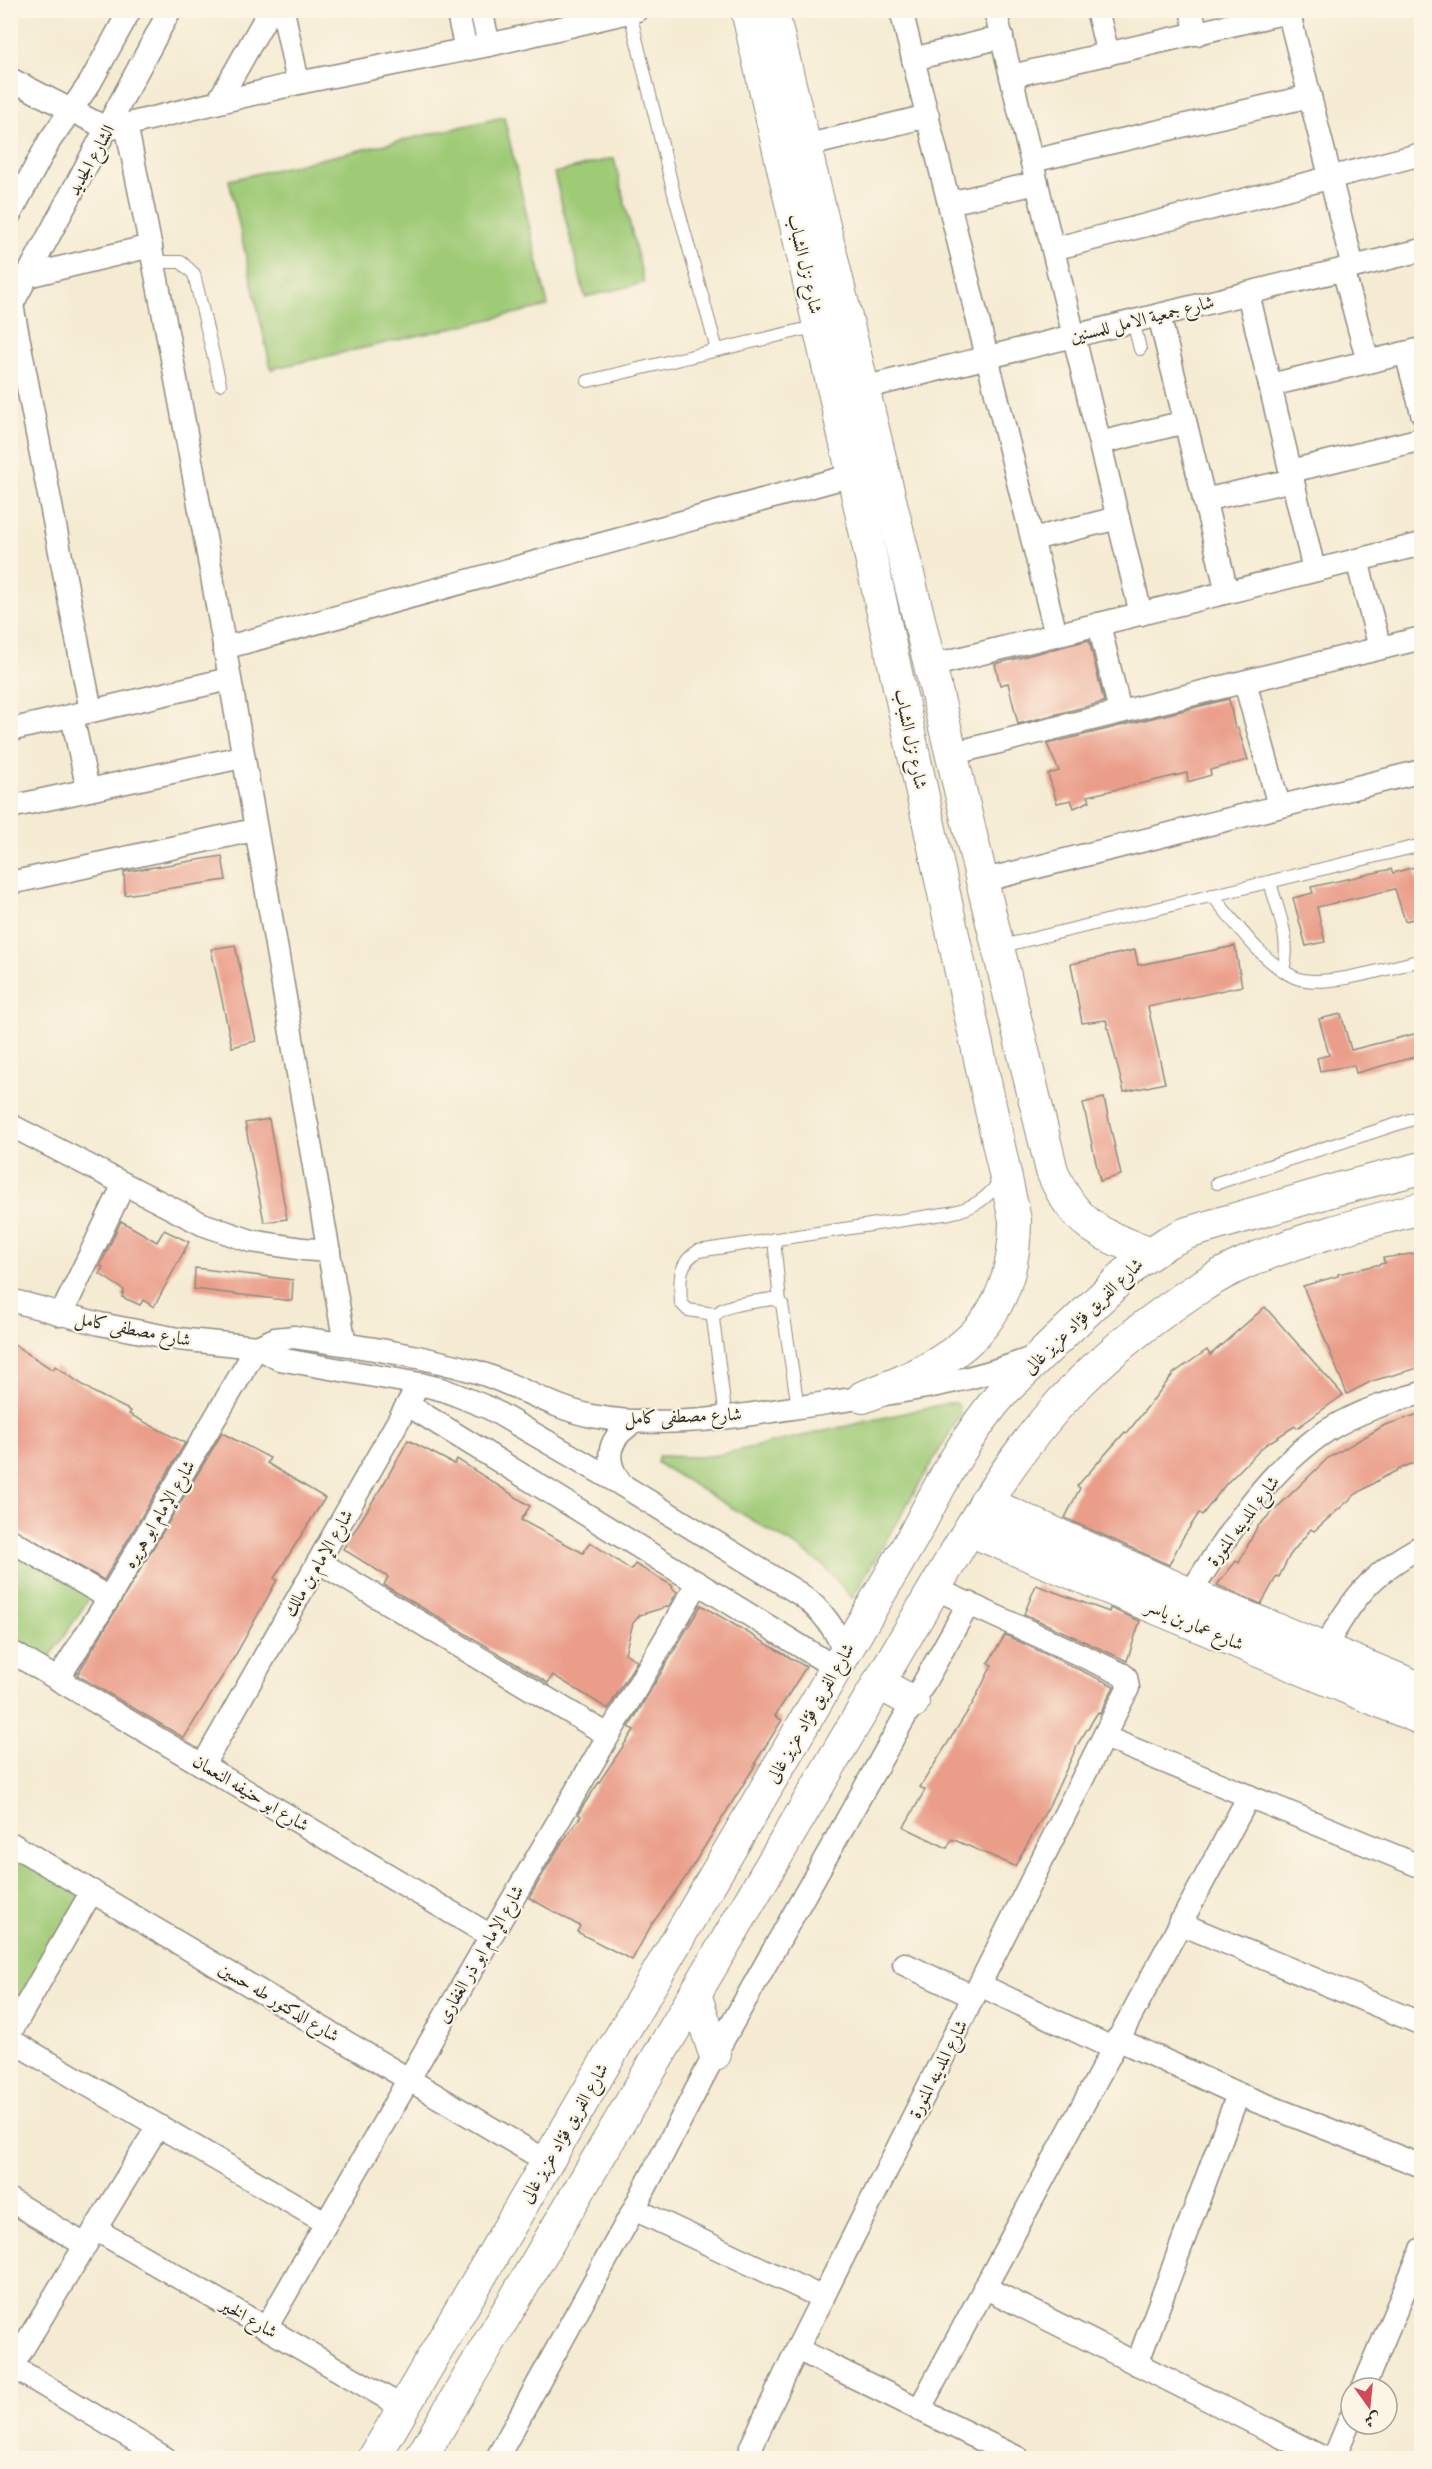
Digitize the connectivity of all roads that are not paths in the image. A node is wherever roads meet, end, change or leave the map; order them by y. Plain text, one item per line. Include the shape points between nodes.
1 (130, 10) edge
2 (170, 10) edge
3 (270, 10) edge
4 (283, 10) edge
5 (457, 10) edge
6 (481, 10) edge
7 (747, 10) edge
8 (772, 10) edge
9 (901, 10) edge
10 (995, 10) edge
11 (1097, 10) edge
12 (1191, 10) edge
13 (1288, 11) edge
14 (633, 12) edge
15 (581, 16) edge
16 (1197, 34) junction
17 (1002, 38) junction
18 (489, 45) junction
19 (466, 49) junction
20 (1108, 54) junction
21 (913, 59) junction
22 (1011, 76) junction
23 (10, 79) edge
24 (298, 83) junction
25 (1310, 96) junction
26 (218, 102) junction
27 (72, 110) junction
28 (927, 117) junction
29 (117, 127) junction
30 (805, 146) junction
31 (1422, 154) edge
32 (1032, 161) junction
33 (1330, 178) junction
34 (1037, 183) junction
35 (949, 203) junction
36 (10, 214) edge
37 (810, 225) junction
38 (1053, 249) junction
39 (1422, 250) edge
40 (152, 254) junction
41 (1348, 268) junction
42 (27, 276) junction
43 (1248, 293) junction
44 (11, 307) edge
45 (1159, 315) junction
46 (1133, 321) junction
47 (819, 326) junction
48 (1074, 336) junction
49 (717, 350) junction
50 (1140, 350) dead end
51 (1414, 351) edge
52 (987, 357) junction
53 (1368, 362) junction
54 (588, 381) dead end
55 (220, 384) dead end
56 (1270, 385) junction
57 (863, 388) junction
58 (1422, 413) edge
59 (1185, 422) junction
60 (1422, 439) edge
61 (1100, 443) junction
62 (853, 475) junction
63 (1292, 475) junction
64 (1204, 500) junction
65 (1118, 518) junction
66 (1033, 539) junction
67 (1422, 543) edge
68 (1357, 560) junction
69 (1314, 570) junction
70 (1227, 592) junction
71 (1141, 614) junction
72 (1099, 624) junction
73 (1056, 635) junction
74 (1422, 638) edge
75 (224, 648) junction
76 (1380, 648) junction
77 (930, 666) junction
78 (229, 679) junction
79 (1245, 682) junction
80 (1120, 712) junction
81 (82, 713) junction
82 (10, 730) edge
83 (950, 754) junction
84 (242, 757) junction
85 (1422, 771) edge
86 (88, 790) junction
87 (1279, 806) junction
88 (10, 807) edge
89 (254, 830) junction
90 (1422, 845) edge
91 (981, 881) junction
92 (1270, 882) junction
93 (10, 884) edge
94 (1212, 895) junction
95 (997, 947) junction
96 (959, 957) junction
97 (1422, 960) edge
98 (1283, 969) junction
99 (1422, 1116) edge
100 (10, 1125) edge
101 (1422, 1168) edge
102 (1006, 1170) junction
103 (1217, 1183) dead end
104 (123, 1184) junction
105 (1338, 1189) junction
106 (1422, 1208) edge
107 (1346, 1228) junction
108 (774, 1239) junction
109 (329, 1251) junction
110 (1150, 1252) junction
111 (780, 1302) junction
112 (12, 1304) edge
113 (714, 1314) junction
114 (61, 1315) junction
115 (345, 1344) junction
116 (257, 1347) junction
117 (1044, 1353) junction
118 (434, 1361) junction
119 (420, 1384) junction
120 (1422, 1392) edge
121 (864, 1397) junction
122 (408, 1405) junction
123 (798, 1407) junction
124 (726, 1418) junction
125 (637, 1421) junction
126 (622, 1485) junction
127 (985, 1502) junction
128 (969, 1530) junction
129 (10, 1539) edge
130 (1422, 1546) edge
131 (319, 1562) junction
132 (698, 1583) junction
133 (934, 1588) junction
134 (109, 1598) junction
135 (969, 1603) junction
136 (1182, 1606) junction
137 (1324, 1649) junction
138 (10, 1651) edge
139 (841, 1661) junction
140 (58, 1679) junction
141 (878, 1683) junction
142 (1422, 1689) edge
143 (913, 1702) junction
144 (1422, 1719) edge
145 (608, 1735) junction
146 (1104, 1737) junction
147 (203, 1765) junction
148 (1249, 1796) junction
149 (10, 1843) edge
150 (1422, 1867) edge
151 (92, 1891) junction
152 (1179, 1923) junction
153 (491, 1936) junction
154 (904, 1964) dead end
155 (977, 1991) junction
156 (694, 1994) junction
157 (1422, 2024) edge
158 (10, 2033) edge
159 (10, 2040) edge
160 (1115, 2044) junction
161 (715, 2054) junction
162 (408, 2078) junction
163 (1238, 2094) junction
164 (158, 2126) junction
165 (548, 2162) junction
166 (1422, 2166) edge
167 (10, 2200) edge
168 (634, 2209) junction
169 (325, 2222) junction
170 (90, 2237) junction
171 (1422, 2249) edge
172 (984, 2287) junction
173 (472, 2290) junction
174 (823, 2298) junction
175 (509, 2309) junction
176 (266, 2328) junction
177 (798, 2349) junction
178 (1137, 2364) junction
179 (11, 2366) edge
180 (1368, 2376) edge
181 (404, 2408) junction
182 (919, 2410) junction
183 (1343, 2436) edge
184 (438, 2444) edge
185 (750, 2453) edge
186 (165, 2458) edge
187 (374, 2458) edge
188 (421, 2458) edge
189 (497, 2458) edge
190 (1017, 2458) edge
191 (1324, 2458) edge
192 (1334, 2458) edge

1 - 27 street
2 - 29 street, الشارع الجديد
3 - 26 street
4 - 24 street
5 - 19 street
6 - 18 street
7 - 37 street, شارع نزل الشباب
8 - 30 street, شارع نزل الشباب
9 - 21 street
10 - 17 street
11 - 20 street
12 - 16 street
13 - 16 street
13 - 25 street
14 - 15 street
14 - 49 lane via 673,190
15 - 18 street
16 - 20 street
17 - 21 street
17 - 22 street
18 - 19 street
19 - 24 street
20 - 22 street
21 - 28 street
22 - 32 street
23 - 27 street
24 - 26 street
25 - 32 street
25 - 33 street
26 - 29 street
27 - 29 street
27 - 36 street via 50,140
28 - 30 street
28 - 35 street
29 - 40 street
29 - 42 street, الشارع الجديد
30 - 37 street, شارع نزل الشباب
31 - 33 street
32 - 34 street
33 - 38 street
33 - 41 street
34 - 35 street
34 - 38 street
35 - 52 street
37 - 47 street, شارع نزل الشباب
37 - 57 street, شارع نزل الشباب
38 - 48 street
39 - 41 street, شارع جمعية الامل للمسنين
40 - 42 street
40 - 55 lane via 181,262 194,274
40 - 75 street
41 - 43 street, شارع جمعية الامل للمسنين
41 - 53 street
42 - 44 street, الشارع الجديد
43 - 45 street, شارع جمعية الامل للمسنين
43 - 56 street
44 - 81 street
45 - 46 street, شارع جمعية الامل للمسنين
45 - 59 street
46 - 48 street, شارع جمعية الامل للمسنين
46 - 50 lane
47 - 49 lane
47 - 62 street, شارع نزل الشباب
48 - 52 street, شارع جمعية الامل للمسنين
48 - 61 street
49 - 54 lane
51 - 53 street
51 - 58 street
52 - 57 street, شارع جمعية الامل للمسنين
52 - 66 street
53 - 56 street
56 - 63 street
57 - 77 street, شارع نزل الشباب
59 - 61 street
59 - 64 street
60 - 63 street
61 - 65 street
62 - 75 street
62 - 96 street, شارع نزل الشباب
63 - 64 street
63 - 69 street
64 - 70 street
65 - 66 street
65 - 71 street
66 - 73 street
67 - 68 street
68 - 69 street
68 - 76 street
69 - 70 street
70 - 71 street
71 - 72 street
72 - 73 street
72 - 80 street
73 - 77 street
74 - 76 street
75 - 78 street
76 - 79 street
77 - 83 street, شارع نزل الشباب
78 - 81 street
78 - 84 street
79 - 80 street
79 - 87 street
80 - 83 street
81 - 82 street
81 - 86 street
83 - 91 street, شارع نزل الشباب
84 - 86 street
84 - 89 street
85 - 87 street
86 - 88 street
87 - 91 street
89 - 93 street
89 - 109 street
90 - 92 lane
91 - 95 street, شارع نزل الشباب
92 - 94 lane
92 - 98 lane via 1287,957
94 - 95 lane
94 - 98 lane via 1262,952
95 - 96 street
95 - 110 street, شارع نزل الشباب via 1060,1190 1071,1208 1103,1235
96 - 102 street, شارع نزل الشباب
97 - 98 lane via 1333,980 1311,981
99 - 103 lane
100 - 104 street
101 - 105 street, شارع الفريق فؤاد عزيز غالى
102 - 108 lane via 986,1198 963,1210
102 - 121 street, شارع نزل الشباب via 1015,1240 1008,1279 991,1315 980,1331 945,1359
104 - 109 street via 178,1214 226,1233 277,1246
104 - 114 street
105 - 107 street via 1352,1207
105 - 110 street, شارع الفريق فؤاد عزيز غالى via 1187,1233
106 - 107 street
107 - 127 street via 1278,1249 1215,1278 1132,1335 1045,1418
108 - 111 lane
108 - 113 lane via 698,1251 685,1263 679,1277 682,1306
109 - 115 street
110 - 117 street, شارع الفريق فؤاد عزيز غالى
111 - 113 lane via 775,1299 724,1308
111 - 123 lane
112 - 114 street, شارع مصطفى كامل
113 - 124 lane
114 - 116 street, شارع مصطفى كامل via 158,1336
115 - 116 street, شارع مصطفى كامل via 284,1337
115 - 118 street, شارع مصطفى كامل
116 - 119 street, شارع مصطفى كامل via 288,1361
116 - 134 street, شارع الإمام ابو هريره
117 - 121 street, شارع مصطفى كامل via 951,1383
117 - 139 street, شارع الفريق فؤاد عزيز غالى via 1005,1390 969,1435
118 - 119 street, شارع الإمام بن مالك
118 - 125 street, شارع مصطفى كامل via 495,1378 582,1413
119 - 122 street, شارع الإمام بن مالك
119 - 126 street, شارع مصطفى كامل via 489,1408
120 - 136 street, شارع المدينه المنورة via 1380,1404 1328,1431 1283,1467 1245,1510
121 - 123 street, شارع مصطفى كامل
122 - 131 street, شارع الإمام بن مالك
122 - 132 street
123 - 124 street, شارع مصطفى كامل
124 - 125 street, شارع مصطفى كامل
125 - 126 street via 625,1427 611,1449 612,1469
126 - 139 street, شارع مصطفى كامل via 812,1603 832,1625
127 - 128 street
127 - 136 street, شارع عمار بن ياسر
128 - 133 street
128 - 136 street, شارع عمار بن ياسر
129 - 134 street
130 - 137 street via 1394,1561 1365,1586 1342,1615
131 - 145 street
131 - 147 street, شارع الإمام بن مالك
132 - 139 street
132 - 145 street, شارع الإمام ابو ذر الغفارى
133 - 135 street
133 - 141 street
134 - 140 street, شارع الإمام ابو هريره
135 - 143 street
135 - 146 street, شارع المدينه المنورة via 1122,1674 1128,1682 1126,1693
136 - 137 street, شارع عمار بن ياسر
136 - 144 street, شارع عمار بن ياسر
137 - 142 street, شارع عمار بن ياسر
138 - 140 street, شارع ابو حنيفه النعمان
139 - 165 street, شارع الفريق فؤاد عزيز غالى
140 - 147 street, شارع ابو حنيفه النعمان
141 - 143 street
141 - 156 street
143 - 161 street
145 - 153 street, شارع الإمام ابو ذر الغفارى
146 - 148 street
146 - 155 street, شارع المدينه المنورة
147 - 153 street, شارع ابو حنيفه النعمان
148 - 150 street
148 - 152 street
149 - 151 street, شارع الدكتور طه حسين
151 - 158 street
151 - 162 street, شارع الدكتور طه حسين
152 - 157 street
152 - 160 street
153 - 162 street, شارع الإمام ابو ذر الغفارى
154 - 155 street
155 - 160 street
155 - 174 street, شارع المدينه المنورة
156 - 161 street
156 - 175 street
159 - 164 street
160 - 163 street
160 - 172 street
161 - 168 street
162 - 165 street, شارع الدكتور طه حسين
162 - 169 street, شارع الإمام ابو ذر الغفارى
163 - 166 street
163 - 178 street
164 - 169 street
164 - 170 street
165 - 173 street, شارع الفريق فؤاد عزيز غالى
167 - 170 street, شارع الخير
168 - 174 street
168 - 189 street
169 - 176 street, شارع الإمام ابو ذر الغفارى
170 - 176 street, شارع الخير
170 - 179 street
171 - 180 street
172 - 178 street
172 - 182 street
173 - 175 street
173 - 181 street, شارع الفريق فؤاد عزيز غالى
174 - 177 street, شارع المدينه المنورة
175 - 184 street
176 - 181 street, شارع الخير
177 - 182 street
177 - 185 street, شارع المدينه المنورة
178 - 191 street
179 - 186 street
181 - 187 street, شارع الفريق فؤاد عزيز غالى
182 - 190 street
183 - 192 street
184 - 188 street

